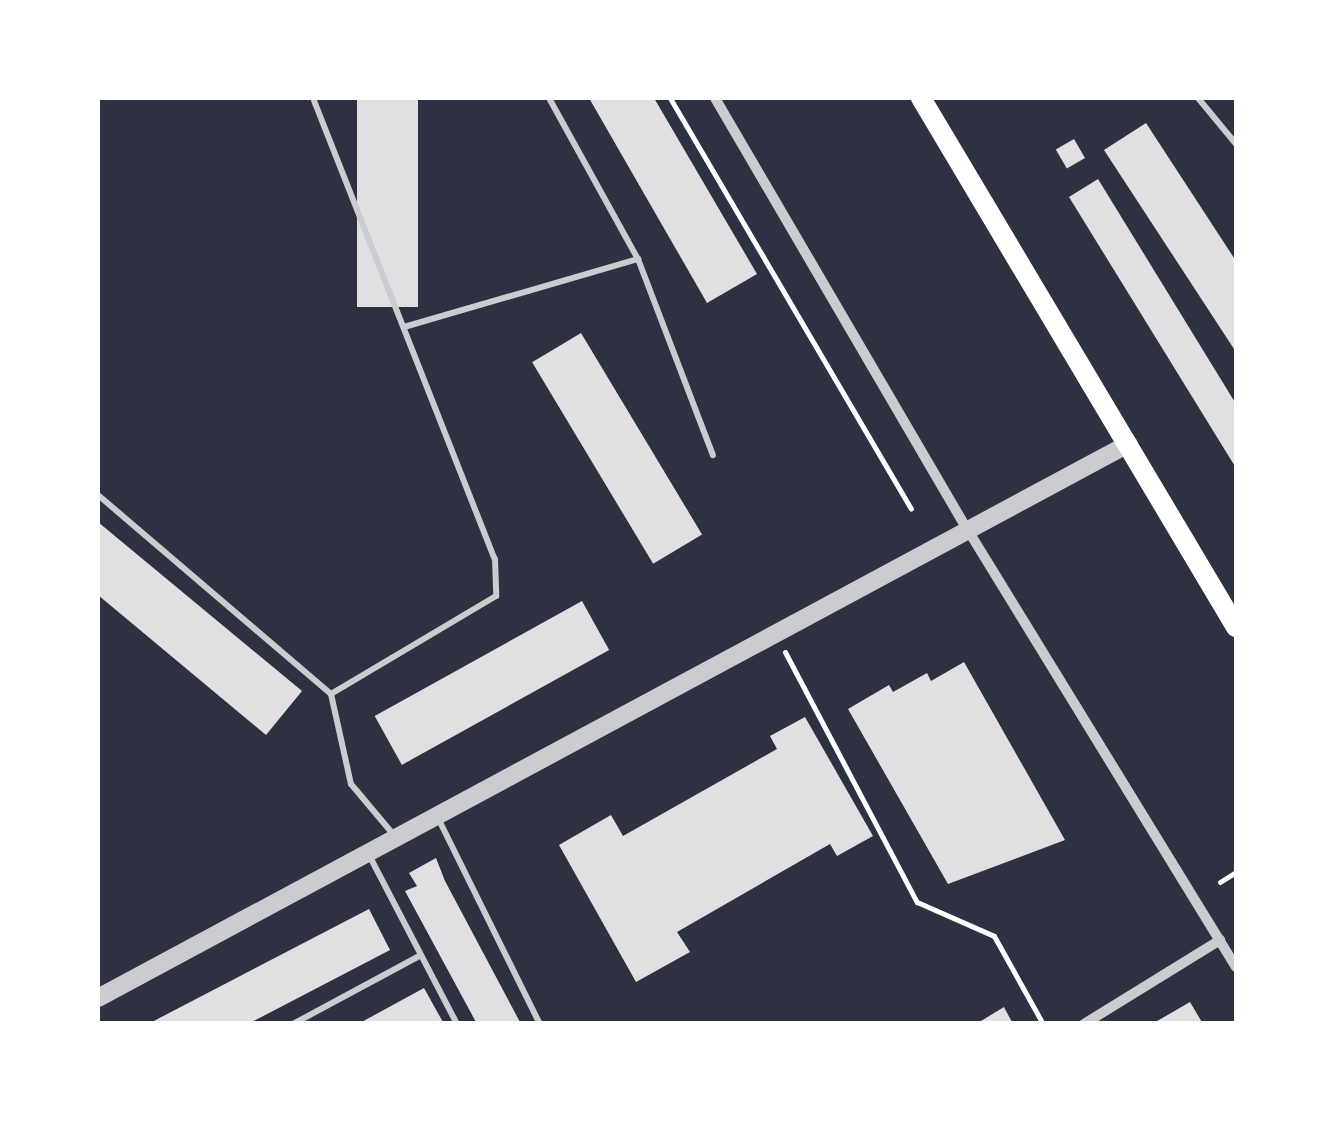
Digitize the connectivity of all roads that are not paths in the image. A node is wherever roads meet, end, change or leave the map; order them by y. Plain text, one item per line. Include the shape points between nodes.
1 (313, 98) edge
2 (548, 98) edge
3 (715, 98) edge
4 (922, 98) edge
5 (1198, 98) edge
6 (1236, 144) edge
7 (638, 260) junction
8 (403, 327) junction
9 (1128, 444) junction
10 (713, 455) dead end
11 (98, 495) edge
12 (966, 527) junction
13 (1236, 628) edge
14 (331, 694) junction
15 (436, 814) junction
16 (396, 838) junction
17 (368, 854) junction
18 (1220, 940) junction
19 (421, 954) junction
20 (1236, 968) edge
21 (98, 998) edge
22 (293, 1024) edge
23 (457, 1024) edge
24 (540, 1024) edge
25 (1084, 1024) edge

1 - 8 lane
2 - 7 lane
3 - 12 street
4 - 9 main road
5 - 6 lane
7 - 8 lane
7 - 10 lane
8 - 14 lane via 495,559 496,596
9 - 12 street
9 - 13 main road
11 - 14 lane
12 - 15 street
12 - 18 street
14 - 16 lane via 351,784
15 - 16 street
15 - 24 lane
16 - 17 street
17 - 19 lane
17 - 21 street
18 - 20 street
18 - 25 street
19 - 22 lane
19 - 23 lane

